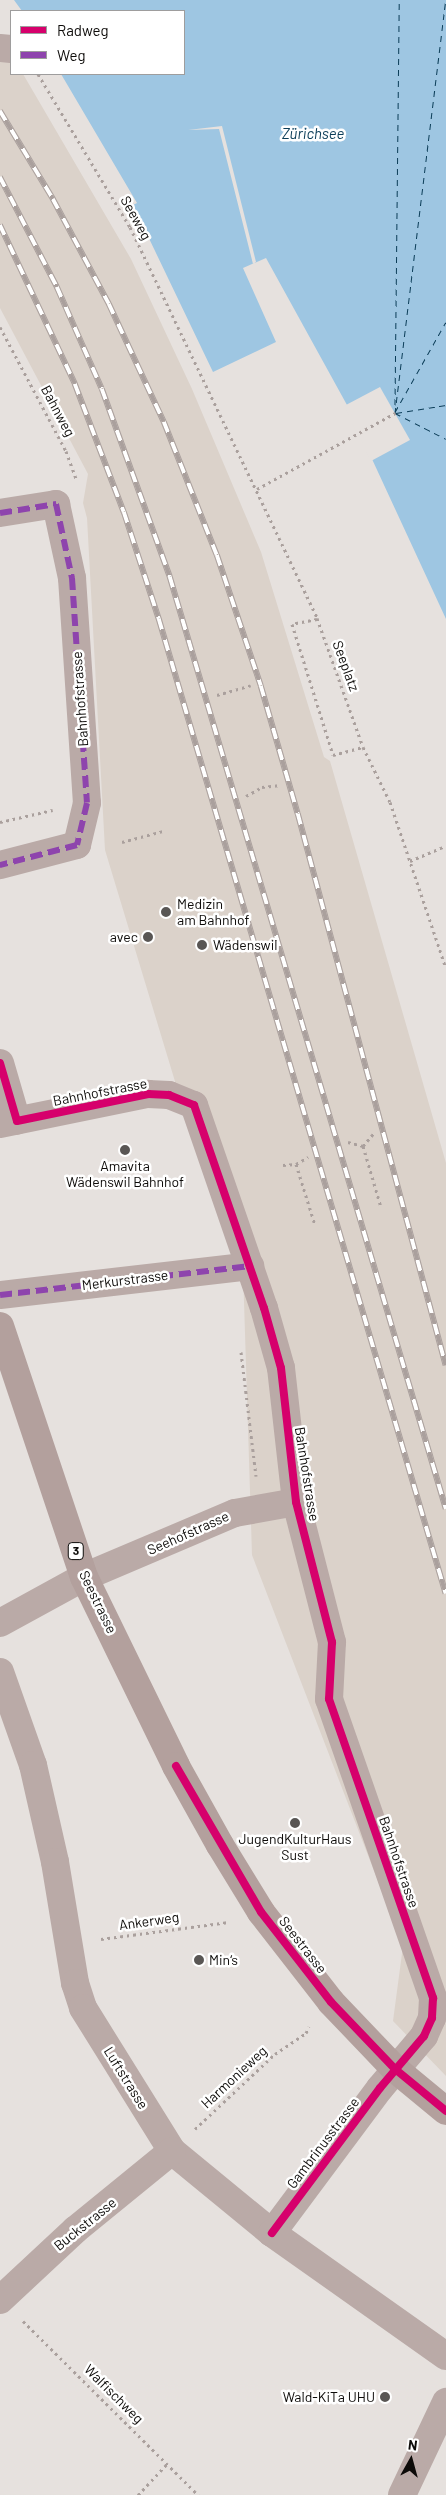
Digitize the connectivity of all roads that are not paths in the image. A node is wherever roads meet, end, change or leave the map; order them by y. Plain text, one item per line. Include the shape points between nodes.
1 (0, 513) edge
2 (0, 865) edge
3 (0, 1063) edge
4 (8, 1123) edge
5 (250, 1266) junction
6 (0, 1295) edge
7 (0, 1326) edge
8 (296, 1502) junction
9 (84, 1577) junction
10 (0, 1623) edge
11 (0, 1672) edge
12 (395, 2069) junction
13 (446, 2110) edge
14 (172, 2151) junction
15 (272, 2232) junction
16 (10, 2308) edge
17 (446, 2356) edge
18 (446, 2402) edge
19 (402, 2495) edge

1 - 2 street, Bahnhofstrasse via 56,504 72,578 86,803 77,845
3 - 4 street, Bahnhofstrasse
4 - 5 street, Bahnhofstrasse via 148,1094 169,1096 194,1105
5 - 6 street, Merkurstrasse
5 - 8 street, Bahnhofstrasse via 281,1368
7 - 9 main road, Seestrasse / 3
8 - 9 street, Seehofstrasse via 235,1513
8 - 12 street, Bahnhofstrasse via 332,1642 329,1699 433,1998 432,2018 424,2036
9 - 10 street, Seehofstrasse
9 - 12 main road, Seestrasse / 3 via 176,1766 256,1903 331,2002
11 - 14 street, Luftstrasse via 33,1766 83,2008
12 - 13 main road, Seestrasse / 3
12 - 15 street, Gambrinusstrasse
14 - 15 street, Luftstrasse
14 - 16 street, Buckstrasse via 75,2230
15 - 17 street, Luftstrasse
18 - 19 street

